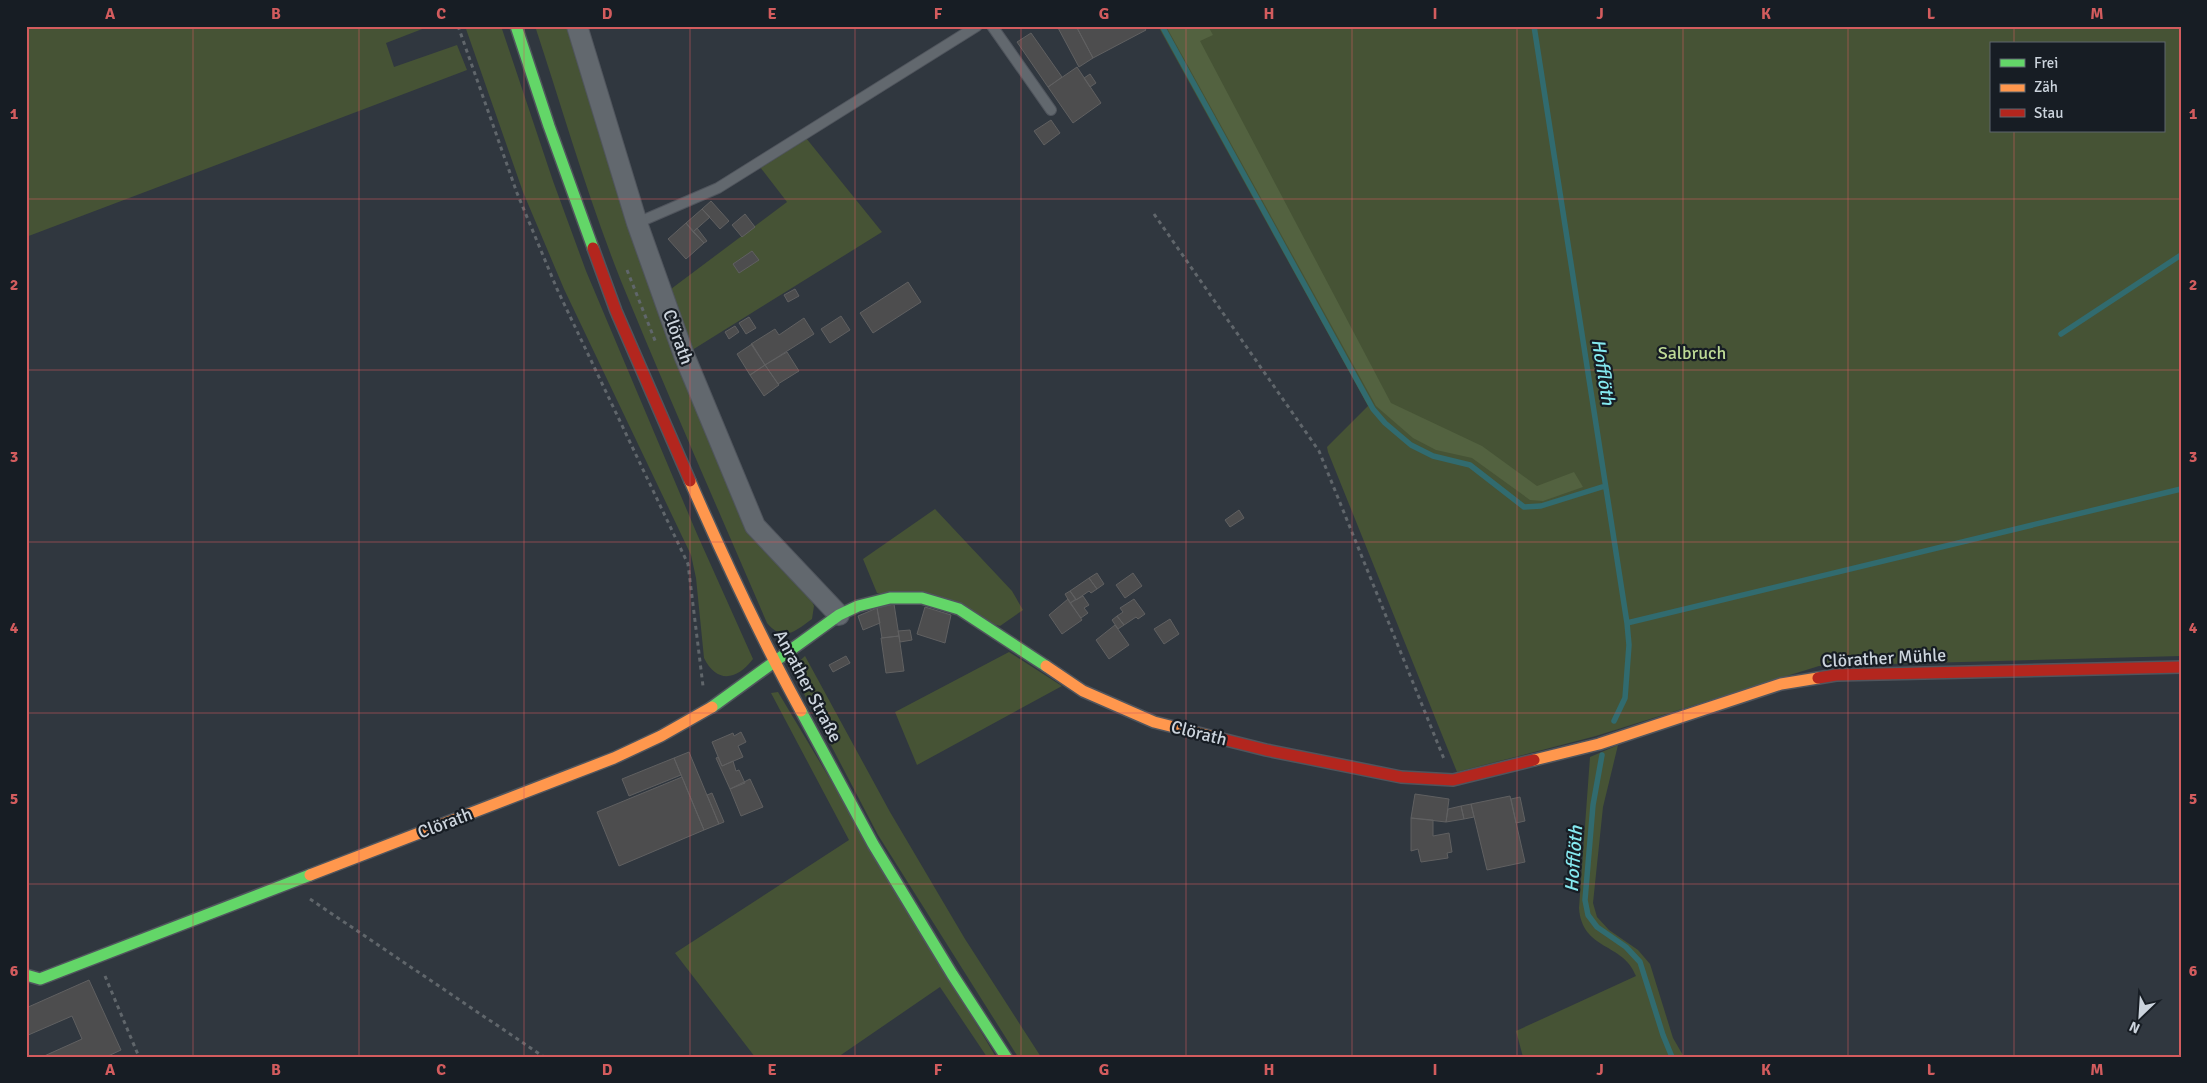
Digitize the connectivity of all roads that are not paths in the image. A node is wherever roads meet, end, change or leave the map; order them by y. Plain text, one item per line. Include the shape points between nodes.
1 (516, 26) edge
2 (577, 26) edge
3 (977, 26) edge
4 (992, 26) edge
5 (1051, 110) dead end
6 (637, 223) junction
7 (839, 615) junction
8 (774, 662) junction
9 (2181, 667) edge
10 (1593, 745) joint
11 (26, 975) edge
12 (1006, 1057) edge

1 - 8 street, Anrather Straße via 616,311 724,560
2 - 6 street, Clörath
3 - 6 lane via 718,188
4 - 5 lane
6 - 7 street, Clörath via 684,355 755,526
7 - 8 street, Clörath
7 - 10 street, Clörath via 858,606 890,598 922,598 959,609 1083,691 1154,722 1266,750 1401,777 1453,780
8 - 11 street, Clörath via 706,711 614,758 40,979
8 - 12 street, Anrather Straße via 874,844
9 - 10 street, Clörather Mühle via 1836,675 1781,684

